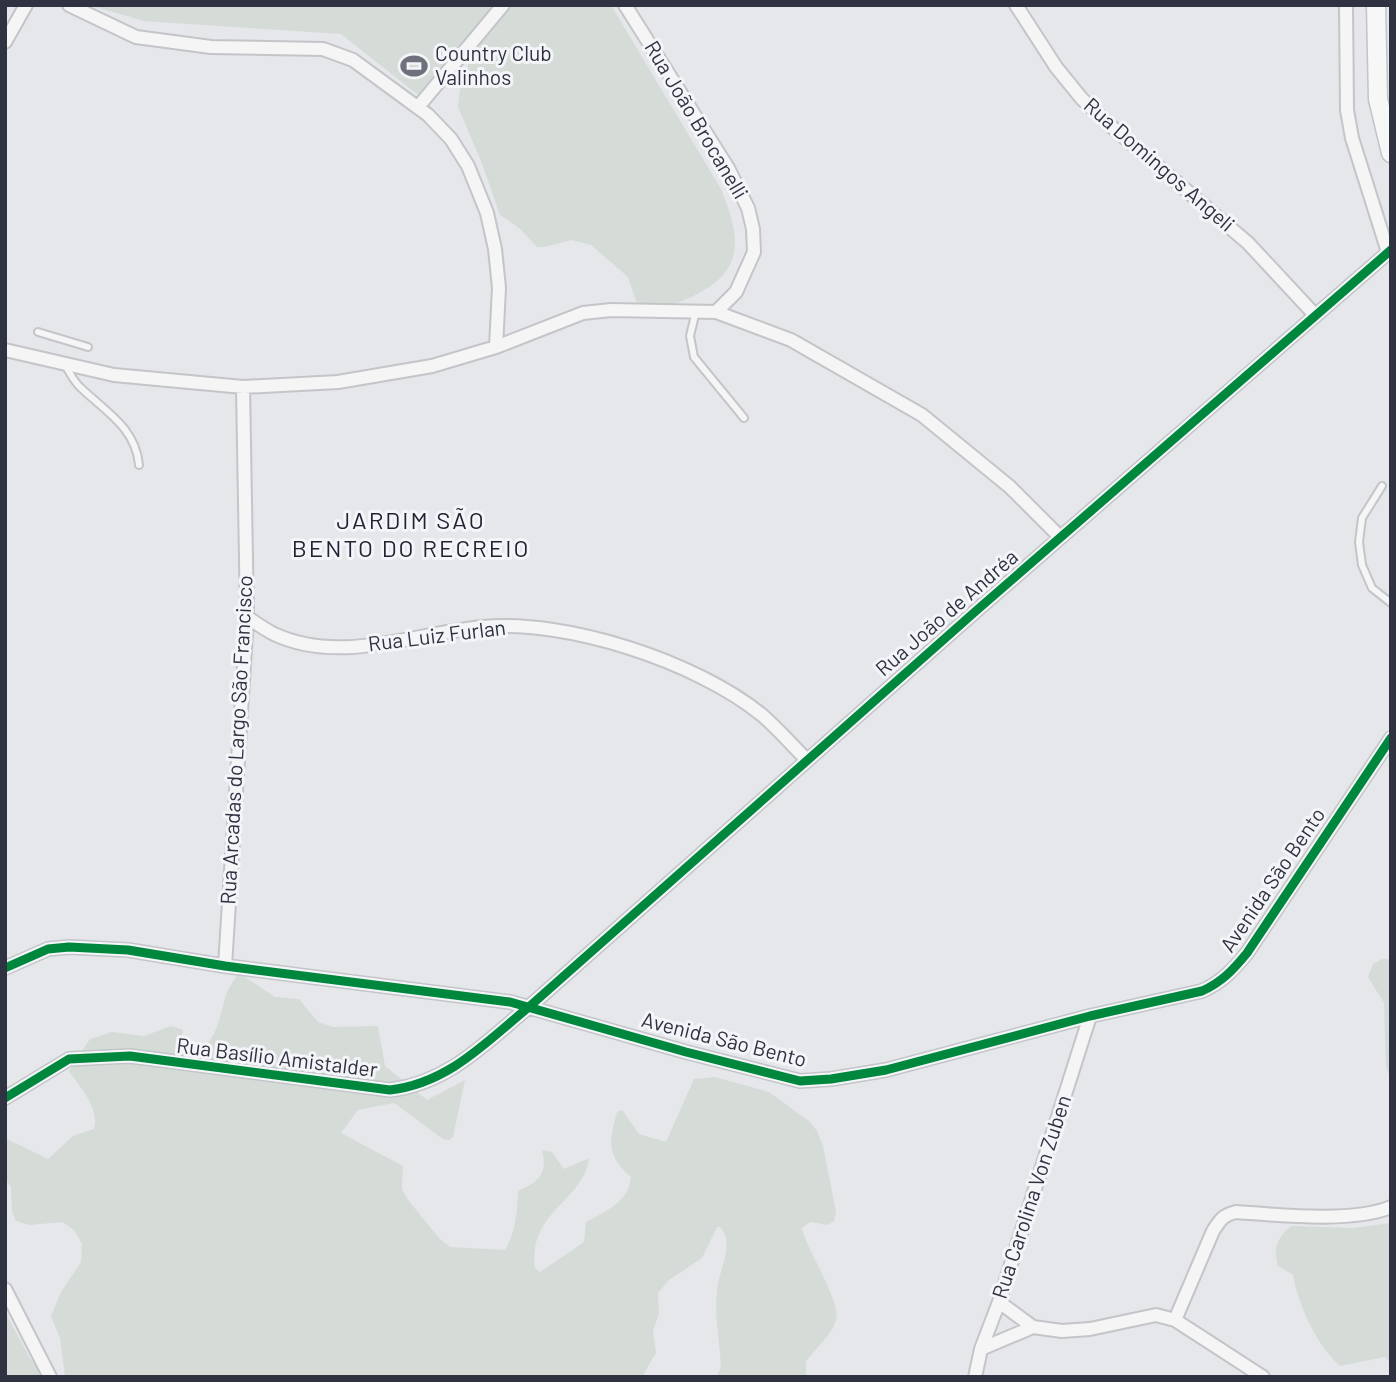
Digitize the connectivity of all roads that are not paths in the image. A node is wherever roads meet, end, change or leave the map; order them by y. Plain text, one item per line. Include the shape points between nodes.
1 (26, 5) edge
2 (69, 5) edge
3 (503, 5) edge
4 (625, 5) edge
5 (1016, 5) edge
6 (1346, 5) edge
7 (1377, 5) edge
8 (5, 42) edge
9 (418, 107) junction
10 (1391, 153) edge
11 (1389, 251) edge
12 (696, 311) junction
13 (716, 312) junction
14 (1315, 315) junction
15 (38, 332) dead end
16 (88, 347) dead end
17 (496, 347) junction
18 (5, 350) edge
19 (64, 363) junction
20 (243, 387) junction
21 (744, 418) dead end
22 (139, 465) dead end
23 (1382, 486) dead end
24 (1060, 537) junction
25 (1391, 603) edge
26 (247, 617) junction
27 (1391, 738) edge
28 (807, 760) junction
29 (225, 967) junction
30 (5, 968) edge
31 (530, 1006) junction
32 (1090, 1016) junction
33 (5, 1098) edge
34 (1391, 1207) edge
35 (5, 1290) edge
36 (999, 1302) junction
37 (1175, 1320) junction
38 (1033, 1327) junction
39 (981, 1349) junction
40 (50, 1377) edge
41 (975, 1377) edge
42 (1263, 1377) edge

1 - 8 street
2 - 9 street via 136,37 211,47 323,49 353,60
3 - 9 street
4 - 13 street, Rua João Brocanelli via 728,168 748,208 754,253 736,292
5 - 14 street, Rua Domingos Angeli via 1082,99 1248,243
6 - 11 street via 1347,110
7 - 10 main road via 1378,99
9 - 17 street via 451,139 487,213 499,288
11 - 14 street, Rua João de Andréa
12 - 13 street
12 - 17 street via 583,313
12 - 21 lane via 690,336 694,357
13 - 24 street via 791,340 922,415 1010,487
14 - 24 street, Rua João de Andréa
15 - 16 lane
17 - 20 street via 385,376
18 - 19 street
19 - 20 street via 114,375
19 - 22 lane via 79,386 131,435
20 - 26 street, Rua Arcadas do Largo São Francisco
23 - 25 lane via 1362,518 1359,542 1372,588
24 - 28 street, Rua João de Andréa
26 - 28 street, Rua Luiz Furlan via 304,644 346,648 483,627 546,629 612,644 674,663 722,688 761,715
26 - 29 street, Rua Arcadas do Largo São Francisco
27 - 32 street, Avenida São Bento via 1227,977 1202,991
28 - 31 street, Rua João de Andréa
29 - 30 street, Avenida São Bento via 128,950 69,947 48,950
29 - 31 street, Avenida São Bento
31 - 32 street, Avenida São Bento via 800,1081 886,1070
31 - 33 street, Rua Basílio Amistalder via 454,1068 413,1087 390,1090 130,1056 87,1056 69,1059
32 - 36 street, Rua Carolina Von Zuben
34 - 37 street via 1354,1217 1227,1214 1204,1251
35 - 40 street
36 - 38 street
36 - 39 street, Rua Carolina Von Zuben
37 - 38 street via 1148,1315 1090,1329
37 - 42 street
38 - 39 street
39 - 41 street, Rua Carolina Von Zuben

